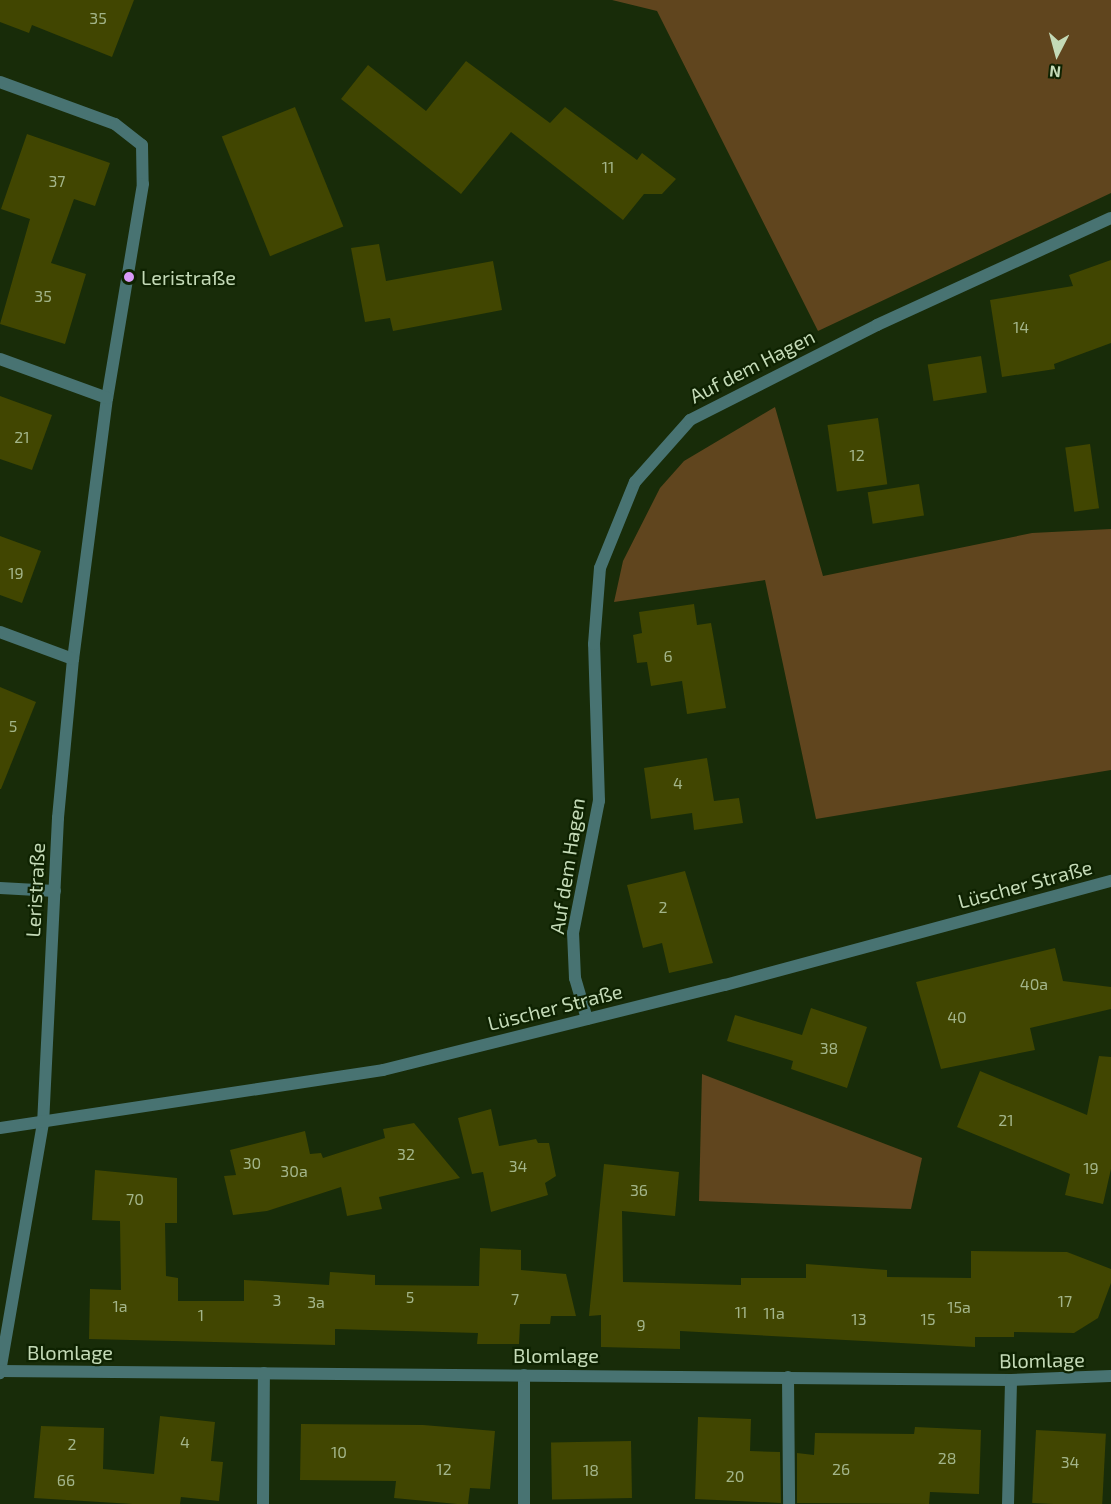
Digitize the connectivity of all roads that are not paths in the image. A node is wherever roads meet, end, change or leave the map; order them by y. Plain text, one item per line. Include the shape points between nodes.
1 (0, 82) edge
2 (1111, 218) edge
3 (0, 359) edge
4 (107, 398) junction
5 (0, 632) edge
6 (73, 659) junction
7 (1111, 881) edge
8 (0, 888) edge
9 (55, 891) junction
10 (587, 1019) junction
11 (43, 1123) junction
12 (0, 1128) edge
13 (0, 1372) edge
14 (264, 1373) junction
15 (524, 1375) junction
16 (1111, 1376) edge
17 (788, 1377) junction
18 (1011, 1380) junction
19 (263, 1504) edge
20 (524, 1504) edge
21 (789, 1504) edge
22 (1008, 1504) edge

1 - 4 street, Leristraße via 115,124 142,145 143,184
2 - 10 street, Auf dem Hagen via 877,325 690,420 635,482 600,568 594,644 599,801 573,933 575,978
3 - 4 street
4 - 6 street, Leristraße
5 - 6 street
6 - 9 street, Leristraße
7 - 10 street, Lüscher Straße
8 - 9 street
9 - 11 street, Leristraße
10 - 11 street, Lüscher Straße via 383,1070
11 - 12 street, Lüscher Straße
11 - 13 street, Leristraße
13 - 14 street, Blomlage
14 - 15 street, Blomlage
14 - 19 street
15 - 17 street, Blomlage
15 - 20 street
16 - 18 street, Blomlage
17 - 18 street, Blomlage
17 - 21 street
18 - 22 street

